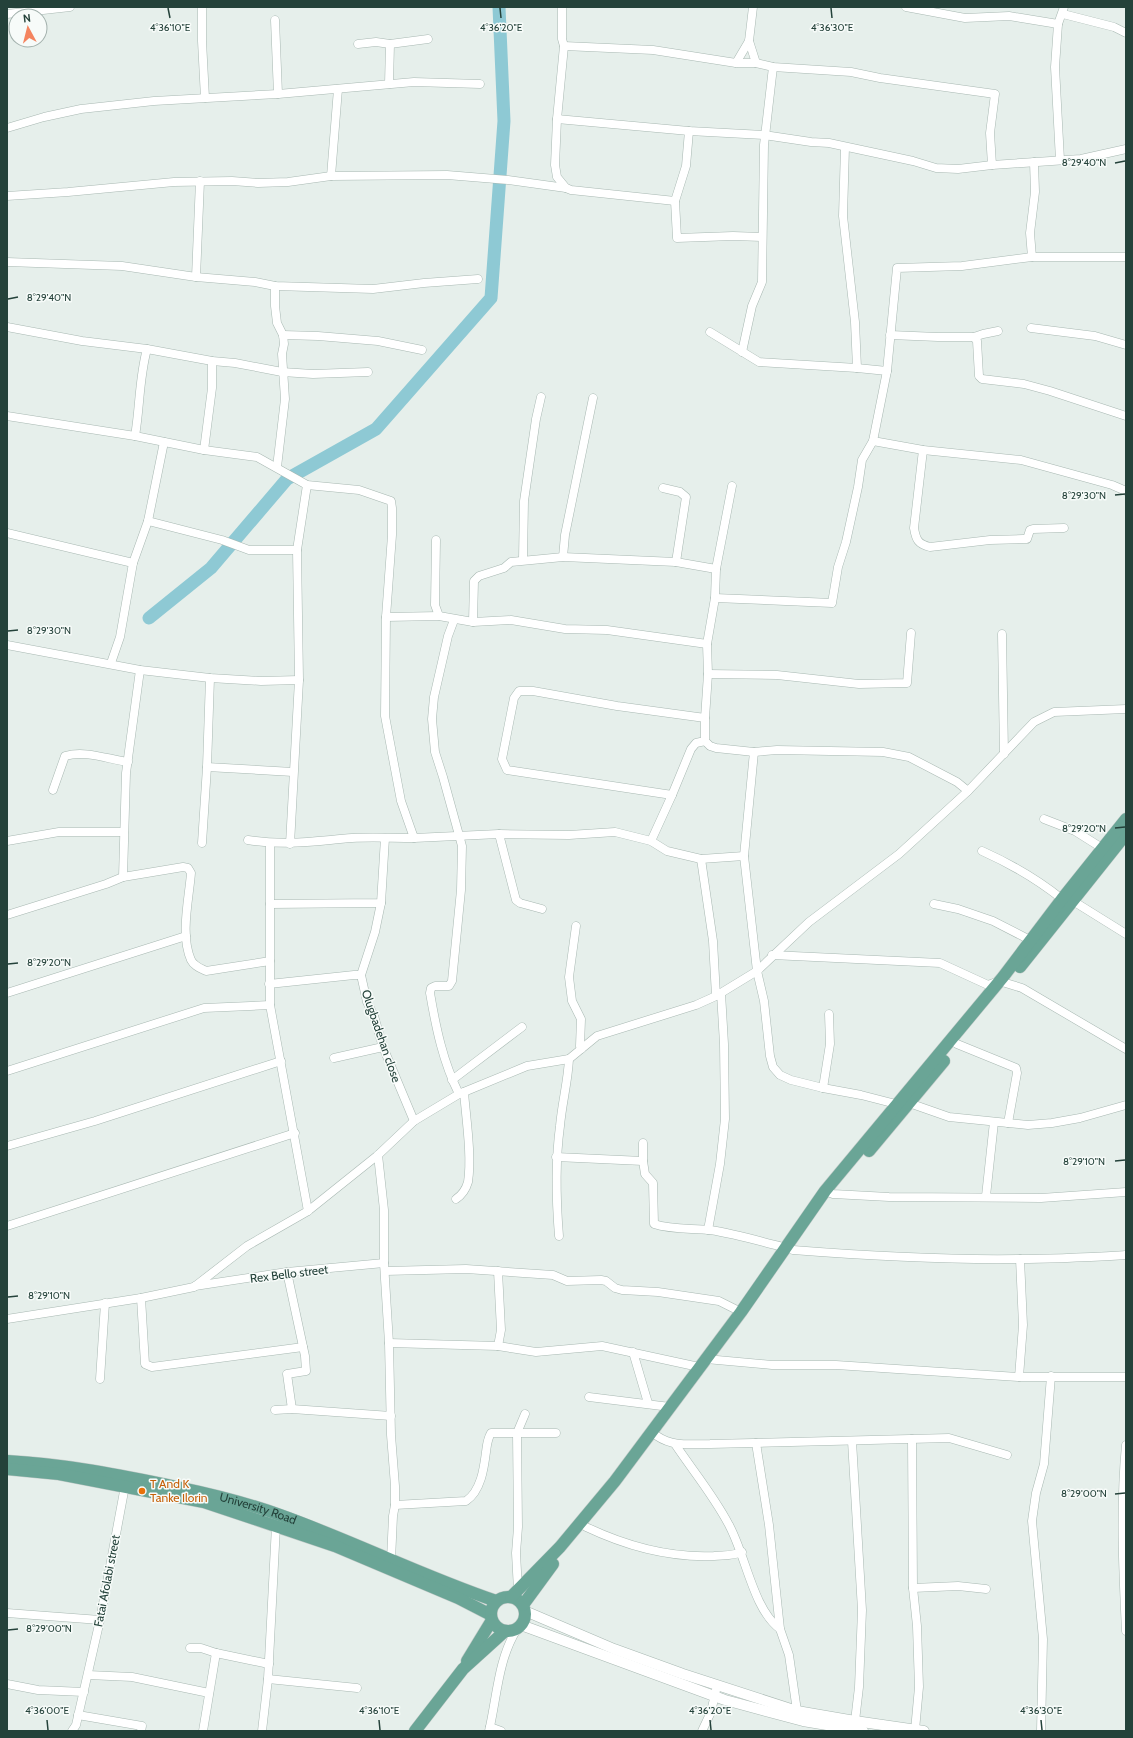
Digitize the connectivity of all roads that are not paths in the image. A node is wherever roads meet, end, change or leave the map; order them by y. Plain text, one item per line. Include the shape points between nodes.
1 (70, 7) edge
2 (202, 7) edge
3 (562, 7) edge
4 (753, 7) edge
5 (906, 7) edge
6 (1063, 11) edge
7 (7, 14) edge
8 (275, 20) dead end
9 (1058, 24) junction
10 (1126, 33) edge
11 (428, 39) dead end
12 (749, 41) junction
13 (358, 44) dead end
14 (390, 44) junction
15 (564, 46) junction
16 (736, 63) junction
17 (756, 63) junction
18 (773, 67) junction
19 (389, 84) junction
20 (480, 84) dead end
21 (338, 89) junction
22 (278, 94) junction
23 (205, 98) junction
24 (557, 119) junction
25 (7, 128) edge
26 (689, 130) junction
27 (764, 135) junction
28 (845, 147) junction
29 (1126, 149) edge
30 (1060, 160) junction
31 (1034, 162) junction
32 (992, 165) junction
33 (331, 176) junction
34 (200, 181) junction
35 (566, 188) junction
36 (7, 196) edge
37 (675, 201) junction
38 (762, 237) junction
39 (1032, 257) junction
40 (1126, 257) edge
41 (7, 262) edge
42 (196, 277) junction
43 (478, 279) dead end
44 (275, 286) junction
45 (7, 327) edge
46 (1031, 328) dead end
47 (998, 331) dead end
48 (710, 332) dead end
49 (890, 334) junction
50 (283, 335) junction
51 (974, 337) junction
52 (1126, 345) edge
53 (147, 349) junction
54 (422, 350) dead end
55 (742, 352) junction
56 (212, 361) junction
57 (857, 368) junction
58 (887, 371) junction
59 (282, 372) junction
60 (368, 372) dead end
61 (541, 397) dead end
62 (593, 398) dead end
63 (7, 416) edge
64 (1126, 416) edge
65 (135, 436) junction
66 (874, 441) junction
67 (164, 442) junction
68 (204, 450) junction
69 (923, 450) junction
70 (277, 467) junction
71 (308, 485) junction
72 (732, 486) dead end
73 (663, 488) dead end
74 (1126, 491) edge
75 (148, 521) junction
76 (1064, 528) dead end
77 (7, 533) edge
78 (436, 540) dead end
79 (297, 550) junction
80 (563, 557) junction
81 (523, 560) junction
82 (676, 562) junction
83 (133, 563) junction
84 (716, 569) junction
85 (715, 598) junction
86 (438, 616) junction
87 (386, 617) junction
88 (454, 620) junction
89 (473, 622) junction
90 (911, 633) dead end
91 (1002, 634) dead end
92 (708, 644) junction
93 (7, 645) edge
94 (111, 663) junction
95 (140, 670) junction
96 (708, 674) junction
97 (210, 678) junction
98 (299, 680) junction
99 (1126, 709) edge
100 (705, 718) junction
101 (705, 741) junction
102 (754, 752) junction
103 (1004, 754) junction
104 (128, 762) junction
105 (207, 767) junction
106 (293, 772) junction
107 (53, 790) dead end
108 (968, 791) junction
109 (672, 795) junction
110 (1044, 819) dead end
111 (1126, 819) edge
112 (124, 832) junction
113 (499, 834) junction
114 (1126, 834) edge
115 (460, 836) junction
116 (385, 838) junction
117 (414, 838) junction
118 (248, 840) dead end
119 (7, 841) edge
120 (651, 841) junction
121 (202, 843) dead end
122 (270, 844) junction
123 (290, 844) junction
124 (1102, 848) junction
125 (982, 851) dead end
126 (744, 856) junction
127 (701, 859) junction
128 (123, 877) junction
129 (1067, 900) junction
130 (381, 903) junction
131 (270, 904) junction
132 (934, 904) dead end
133 (542, 909) dead end
134 (7, 914) edge
135 (576, 926) dead end
136 (1126, 934) edge
137 (186, 936) junction
138 (1030, 940) junction
139 (772, 955) junction
140 (270, 961) junction
141 (757, 971) junction
142 (361, 975) junction
143 (1003, 983) junction
144 (269, 984) junction
145 (7, 993) edge
146 (718, 995) junction
147 (270, 1005) junction
148 (829, 1014) dead end
149 (522, 1027) dead end
150 (957, 1044) junction
151 (383, 1047) junction
152 (581, 1049) junction
153 (1126, 1049) edge
154 (334, 1058) dead end
155 (569, 1059) junction
156 (281, 1061) junction
157 (7, 1071) edge
158 (452, 1080) junction
159 (823, 1088) junction
160 (461, 1093) junction
161 (909, 1103) junction
162 (896, 1104) junction
163 (1126, 1105) edge
164 (414, 1121) junction
165 (994, 1122) junction
166 (1008, 1123) junction
167 (295, 1133) junction
168 (643, 1143) dead end
169 (7, 1146) edge
170 (378, 1155) junction
171 (556, 1157) junction
172 (643, 1161) junction
173 (829, 1192) junction
174 (1126, 1192) edge
175 (986, 1196) junction
176 (456, 1199) dead end
177 (308, 1211) junction
178 (7, 1226) edge
179 (708, 1230) junction
180 (559, 1236) dead end
181 (790, 1249) junction
182 (1126, 1256) edge
183 (1020, 1259) junction
184 (384, 1267) junction
185 (498, 1271) junction
186 (287, 1272) junction
187 (194, 1287) junction
188 (141, 1298) junction
189 (105, 1303) junction
190 (741, 1312) junction
191 (7, 1319) edge
192 (389, 1343) junction
193 (498, 1346) junction
194 (303, 1347) junction
195 (633, 1352) junction
196 (707, 1362) junction
197 (1051, 1376) junction
198 (1019, 1377) junction
199 (1126, 1377) edge
200 (100, 1379) dead end
201 (589, 1397) dead end
202 (648, 1403) junction
203 (670, 1407) junction
204 (275, 1410) dead end
205 (292, 1410) junction
206 (525, 1414) dead end
207 (390, 1416) junction
208 (518, 1433) junction
209 (556, 1434) dead end
210 (657, 1436) junction
211 (912, 1439) junction
212 (852, 1441) junction
213 (756, 1443) junction
214 (674, 1444) junction
215 (1126, 1445) edge
216 (1007, 1454) dead end
217 (7, 1461) edge
218 (7, 1469) edge
219 (125, 1486) junction
220 (1124, 1486) edge
221 (395, 1505) junction
222 (276, 1526) junction
223 (586, 1526) junction
224 (742, 1552) junction
225 (391, 1560) junction
226 (913, 1588) junction
227 (986, 1589) dead end
228 (514, 1593) junction
229 (496, 1601) junction
230 (524, 1608) junction
231 (7, 1613) edge
232 (491, 1618) junction
233 (100, 1620) junction
234 (514, 1628) junction
235 (780, 1629) junction
236 (1126, 1631) edge
237 (190, 1648) dead end
238 (216, 1654) junction
239 (268, 1664) junction
240 (463, 1670) junction
241 (88, 1675) junction
242 (268, 1679) junction
243 (7, 1684) edge
244 (716, 1685) junction
245 (357, 1688) dead end
246 (84, 1692) junction
247 (209, 1693) junction
248 (715, 1696) junction
249 (797, 1711) junction
250 (78, 1715) junction
251 (855, 1721) junction
252 (489, 1729) edge
253 (72, 1731) edge
254 (141, 1731) edge
255 (203, 1731) edge
256 (262, 1731) edge
257 (415, 1731) edge
258 (501, 1731) edge
259 (702, 1731) edge
260 (863, 1731) edge
261 (920, 1731) edge
262 (1041, 1731) edge

1 - 7 street
2 - 23 street
3 - 15 street
4 - 12 street
5 - 9 street via 965,18 1009,16
6 - 9 street
6 - 10 street
8 - 22 street
9 - 30 street via 1055,67
11 - 14 street
12 - 16 street
12 - 17 street
13 - 14 street
14 - 19 street
15 - 16 street via 653,50
15 - 24 street
16 - 17 street
17 - 18 street
18 - 27 street
18 - 32 street via 851,72 995,94 990,133
19 - 20 street
19 - 21 street
21 - 22 street
21 - 33 street
22 - 23 street
23 - 25 street via 154,100 81,109 44,116
24 - 26 street
24 - 35 street via 555,165 557,177
26 - 27 street
26 - 37 street via 686,166
27 - 28 street
27 - 38 street
28 - 32 street via 936,168 958,169
28 - 57 street via 843,216 855,322
29 - 30 street via 1081,159
30 - 31 street
31 - 32 street
31 - 39 street via 1030,233
33 - 34 street via 288,182
33 - 35 street via 447,175
34 - 36 street
34 - 42 street
35 - 37 street
37 - 38 street via 677,238
38 - 55 street via 762,282 752,306
39 - 40 street
39 - 49 street via 962,266 897,268
41 - 42 street via 122,266
42 - 44 street
43 - 44 street via 373,289
44 - 50 street via 277,323
45 - 53 street via 82,341
46 - 52 street via 1095,336
47 - 51 street
48 - 55 street
49 - 51 street
49 - 58 street
50 - 54 street via 378,341
50 - 59 street
51 - 64 street via 977,341 979,376 982,379 1024,384
53 - 56 street
53 - 65 street via 142,367
55 - 57 street via 759,362
56 - 59 street
56 - 68 street via 212,388
57 - 58 street
58 - 66 street
59 - 60 street
59 - 70 street via 285,406
61 - 81 street via 524,501
62 - 80 street via 565,535
63 - 65 street
65 - 67 street
66 - 69 street
66 - 85 street via 862,460 832,603
67 - 68 street
67 - 75 street
68 - 70 street via 257,457
69 - 74 street via 1021,460
69 - 76 street via 914,528 915,538 921,544 930,547 1022,539 1027,538 1033,529
70 - 71 street
71 - 79 street
71 - 87 street via 358,490 391,501 392,535
72 - 84 street
73 - 82 street via 680,492 686,497
75 - 79 street via 222,540 249,550
75 - 83 street
77 - 83 street
78 - 86 street via 434,605
79 - 98 street
80 - 81 street
80 - 82 street
81 - 89 street via 511,562 504,568 476,578
82 - 84 street
83 - 94 street via 120,637
84 - 85 street
85 - 92 street
86 - 87 street
86 - 88 street
87 - 117 street via 385,716 401,801
88 - 89 street
88 - 115 street via 434,697 432,718 434,752
89 - 92 street via 511,620 565,629 607,630
90 - 96 street via 907,683 859,684 777,676
91 - 103 street
92 - 96 street
93 - 94 street
94 - 95 street
95 - 97 street
95 - 104 street
96 - 100 street
97 - 98 street
97 - 105 street
98 - 106 street
99 - 103 street via 1054,712 1034,722
100 - 101 street
100 - 109 street via 533,691 519,691 514,698 502,759 507,770
101 - 102 street via 716,748
101 - 109 street via 696,743 691,749
102 - 108 street via 883,752 909,757 957,782
102 - 126 street
103 - 108 street
104 - 107 street via 81,754 65,756
104 - 112 street
105 - 106 street
105 - 121 street
106 - 123 street
108 - 139 street via 899,854 809,922
109 - 120 street
110 - 124 street via 1075,831
111 - 124 main road
112 - 119 street via 58,832
112 - 128 street
113 - 115 street
113 - 120 street via 569,835 615,832
113 - 133 street via 516,900
114 - 129 main road
115 - 117 street
115 - 158 street via 461,890 452,981 449,986 431,988 430,993 437,1034
116 - 117 street
116 - 123 street via 353,838
116 - 130 street, Olugbadehan close
118 - 122 street
120 - 127 street via 667,851
122 - 123 street
122 - 131 street
124 - 129 main road
125 - 129 street via 1006,862
126 - 127 street
126 - 141 street
127 - 146 street
128 - 134 street
128 - 137 street via 188,868 191,872
129 - 136 street
129 - 138 main road
129 - 143 main road
130 - 131 street
130 - 142 street, Olugbadehan close
131 - 140 street
132 - 138 street via 993,921
135 - 152 street via 570,984 572,1001 580,1019
137 - 140 street via 191,960 197,967 206,971
137 - 145 street
138 - 143 main road
139 - 141 street
139 - 143 street via 940,963 988,985
140 - 144 street
141 - 146 street
141 - 159 street via 773,1067 780,1075 791,1080
142 - 144 street
142 - 151 street, Olugbadehan close via 367,1002
143 - 150 main road
143 - 153 street via 1022,988
143 - 162 main road
144 - 147 street
146 - 152 street via 696,1005 597,1036
146 - 179 street via 724,1044 725,1119
147 - 156 street
147 - 157 street via 204,1008
148 - 159 street via 830,1044
149 - 158 street
150 - 161 main road
150 - 166 street via 1016,1068
151 - 154 street
151 - 164 street, Olugbadehan close
152 - 155 street
155 - 160 street via 527,1066
155 - 171 street
156 - 167 street
156 - 169 street
158 - 160 street
159 - 162 street
160 - 164 street
160 - 176 street via 469,1158 468,1182 463,1194
161 - 165 street via 949,1117
161 - 173 main road
162 - 173 main road
163 - 166 street via 1052,1123
164 - 170 street
165 - 166 street
165 - 175 street
167 - 177 street
167 - 178 street
168 - 172 street
170 - 177 street
170 - 184 street via 384,1210
171 - 172 street
171 - 180 street
172 - 179 street via 645,1174 653,1183 654,1224
173 - 175 street via 889,1197
173 - 181 main road
174 - 175 street via 1041,1198
177 - 187 street via 247,1246
179 - 181 street via 742,1235
181 - 183 street via 886,1257
181 - 190 main road
181 - 196 main road
182 - 183 street
183 - 198 street via 1023,1324
184 - 185 street, Rex Bello street
184 - 186 street, Rex Bello street
184 - 192 street
185 - 190 street, Rex Bello street via 553,1275 567,1281 602,1280 622,1290 658,1292 719,1302
185 - 193 street via 501,1330
186 - 187 street, Rex Bello street
186 - 194 street
187 - 188 street, Rex Bello street
188 - 189 street, Rex Bello street
188 - 194 street via 145,1364 152,1367
189 - 191 street, Rex Bello street
189 - 200 street
190 - 196 main road
192 - 193 street
192 - 207 street
193 - 195 street via 536,1352 602,1346
194 - 205 street via 306,1371 288,1374
195 - 196 street
195 - 202 street
196 - 198 street via 836,1365
196 - 203 main road
196 - 210 main road
197 - 198 street
197 - 199 street
197 - 262 street via 1044,1464 1032,1521 1043,1639
201 - 202 street
202 - 203 street
203 - 228 main road via 615,1481 560,1547
204 - 205 street
205 - 207 street
206 - 208 street
207 - 221 street
208 - 209 street
208 - 221 street via 491,1434 487,1439 483,1468 476,1490 466,1502
208 - 228 street via 518,1527
210 - 214 street
210 - 223 main road
211 - 212 street
211 - 216 street via 949,1438
211 - 226 street
212 - 213 street
212 - 251 street via 862,1610
213 - 214 street
213 - 235 street via 769,1525
214 - 224 street via 715,1500
215 - 220 street
217 - 225 main road, University Road via 132,1477 206,1493 278,1514
218 - 219 main road, University Road via 59,1474
219 - 222 main road, University Road via 204,1502
219 - 233 street, Fatai Afolabi street
220 - 236 street via 1122,1540
221 - 225 street
222 - 232 main road, University Road via 335,1546 458,1598
222 - 239 street
223 - 224 street via 633,1546 664,1554 698,1557
223 - 230 main road via 546,1572
224 - 235 street via 762,1609 771,1622
225 - 229 main road, University Road via 461,1590
226 - 227 street via 958,1586
226 - 261 street via 917,1626
228 - 229 main road
228 - 230 main road
229 - 232 main road
230 - 234 main road via 524,1621
230 - 244 street via 614,1649
231 - 233 street
232 - 234 main road via 495,1625
232 - 240 main road
233 - 241 street, Fatai Afolabi street
234 - 240 main road
234 - 248 street
234 - 252 street via 505,1656
235 - 249 street via 789,1655
237 - 238 street via 201,1648
238 - 239 street
238 - 247 street
239 - 242 street
240 - 257 main road
241 - 246 street, Fatai Afolabi street
241 - 247 street via 132,1677
242 - 245 street
242 - 256 street
243 - 246 street via 38,1690
244 - 248 street
244 - 249 street
246 - 250 street, Fatai Afolabi street
247 - 255 street
248 - 259 street
248 - 260 street via 803,1721
249 - 251 street
250 - 253 street, Fatai Afolabi street
250 - 254 street via 142,1726
251 - 261 street
252 - 258 street

